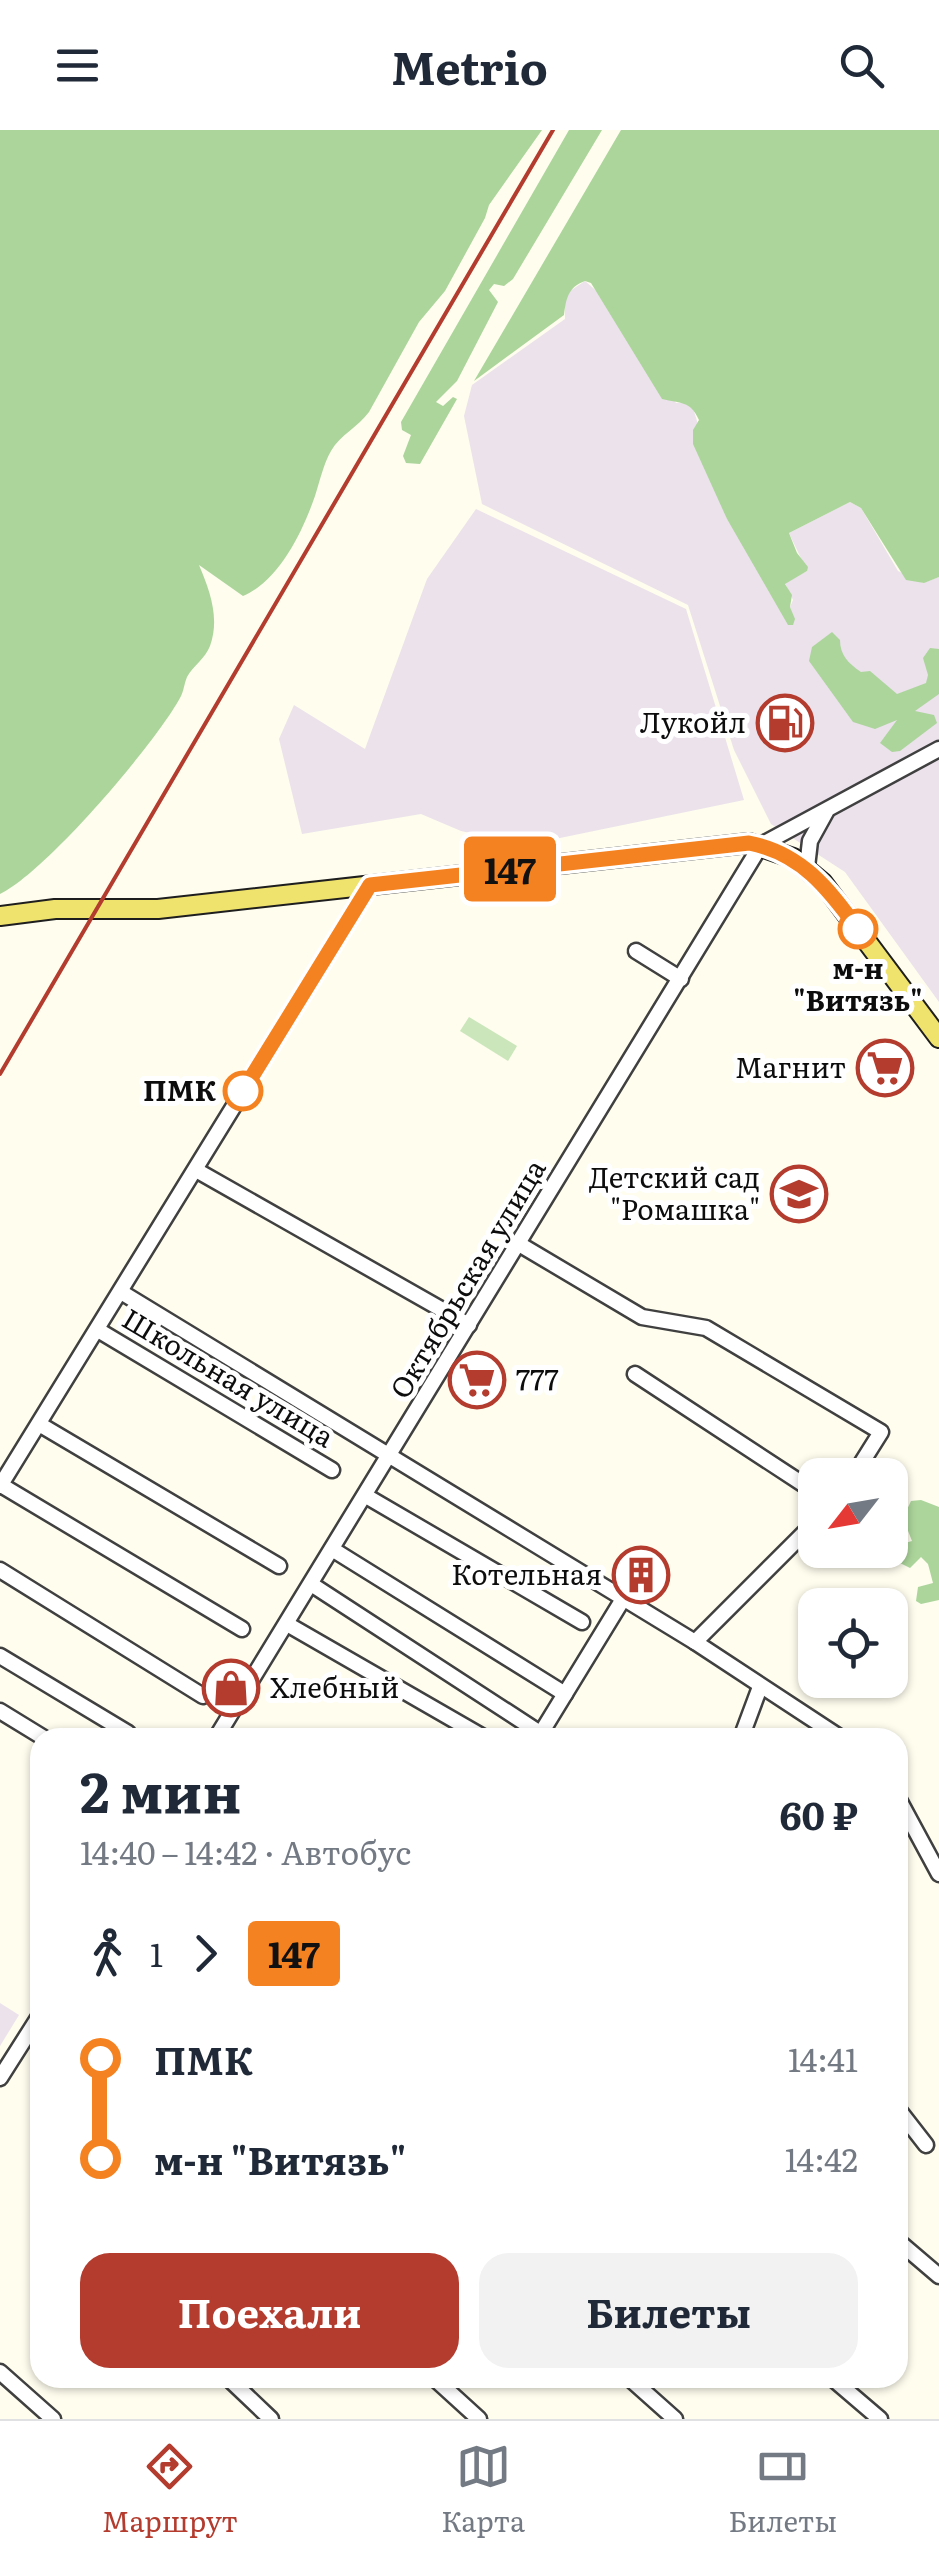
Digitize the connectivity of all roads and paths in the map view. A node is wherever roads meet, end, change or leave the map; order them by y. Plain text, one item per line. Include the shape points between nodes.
1 (939, 749) edge
2 (826, 811) junction
3 (761, 845) junction
4 (807, 867) junction
5 (370, 885) junction
6 (0, 916) edge
7 (636, 951) dead end
8 (681, 979) junction
9 (939, 1038) edge
10 (196, 1170) junction
11 (519, 1244) junction
12 (121, 1292) junction
13 (469, 1325) junction
14 (98, 1330) junction
15 (636, 1374) dead end
16 (39, 1424) junction
17 (390, 1456) junction
18 (865, 1458) edge
19 (332, 1470) dead end
20 (798, 1481) edge
21 (0, 1485) edge
22 (366, 1496) junction
23 (798, 1539) edge
24 (332, 1549) junction
25 (279, 1566) dead end
26 (0, 1570) edge
27 (310, 1584) junction
28 (623, 1599) junction
29 (582, 1622) dead end
30 (287, 1624) junction
31 (242, 1630) dead end
32 (695, 1642) junction
33 (0, 1656) edge
34 (760, 1688) junction
35 (564, 1694) junction
36 (203, 1696) dead end
37 (0, 1711) edge
38 (120, 1728) edge
39 (222, 1728) edge
40 (469, 1728) edge
41 (528, 1728) edge
42 (543, 1728) edge
43 (745, 1728) edge
44 (826, 1728) edge
45 (30, 1729) edge
46 (908, 1817) edge
47 (939, 1874) edge
48 (30, 2031) edge
49 (0, 2078) edge
50 (908, 2122) edge
51 (926, 2145) dead end
52 (908, 2250) edge
53 (939, 2276) edge
54 (0, 2372) edge
55 (238, 2388) edge
56 (445, 2388) edge
57 (640, 2388) edge
58 (844, 2388) edge
59 (54, 2419) edge
60 (270, 2419) edge
61 (479, 2419) edge
62 (674, 2419) edge
63 (880, 2419) edge

1 - 2 street
2 - 3 street
2 - 4 street via 810,841
3 - 4 main road
3 - 5 main road
3 - 8 street, Октябрьская улица
4 - 9 main road
5 - 6 main road via 139,911 55,909
5 - 10 street
7 - 8 street
8 - 11 street, Октябрьская улица
10 - 12 street
10 - 13 street
11 - 13 street, Октябрьская улица
11 - 18 street via 642,1317 706,1328 881,1432
12 - 14 street
12 - 17 street
13 - 17 street, Октябрьская улица
14 - 16 street
14 - 19 street, Школьная улица
15 - 20 street
16 - 21 street
16 - 25 street
17 - 22 street, Октябрьская улица
17 - 28 street
21 - 31 street
22 - 24 street, Октябрьская улица
22 - 29 street
23 - 32 street
24 - 27 street, Октябрьская улица
24 - 35 street
26 - 36 street
27 - 30 street, Октябрьская улица
27 - 41 street
28 - 32 street
28 - 35 street
30 - 39 street, Октябрьская улица
30 - 40 street
32 - 34 street
33 - 38 street
34 - 43 street
34 - 44 street
35 - 42 street
37 - 45 street
46 - 47 street
48 - 49 street
50 - 51 street
52 - 53 street
54 - 59 street
55 - 60 street
56 - 61 street
57 - 62 street
58 - 63 street

